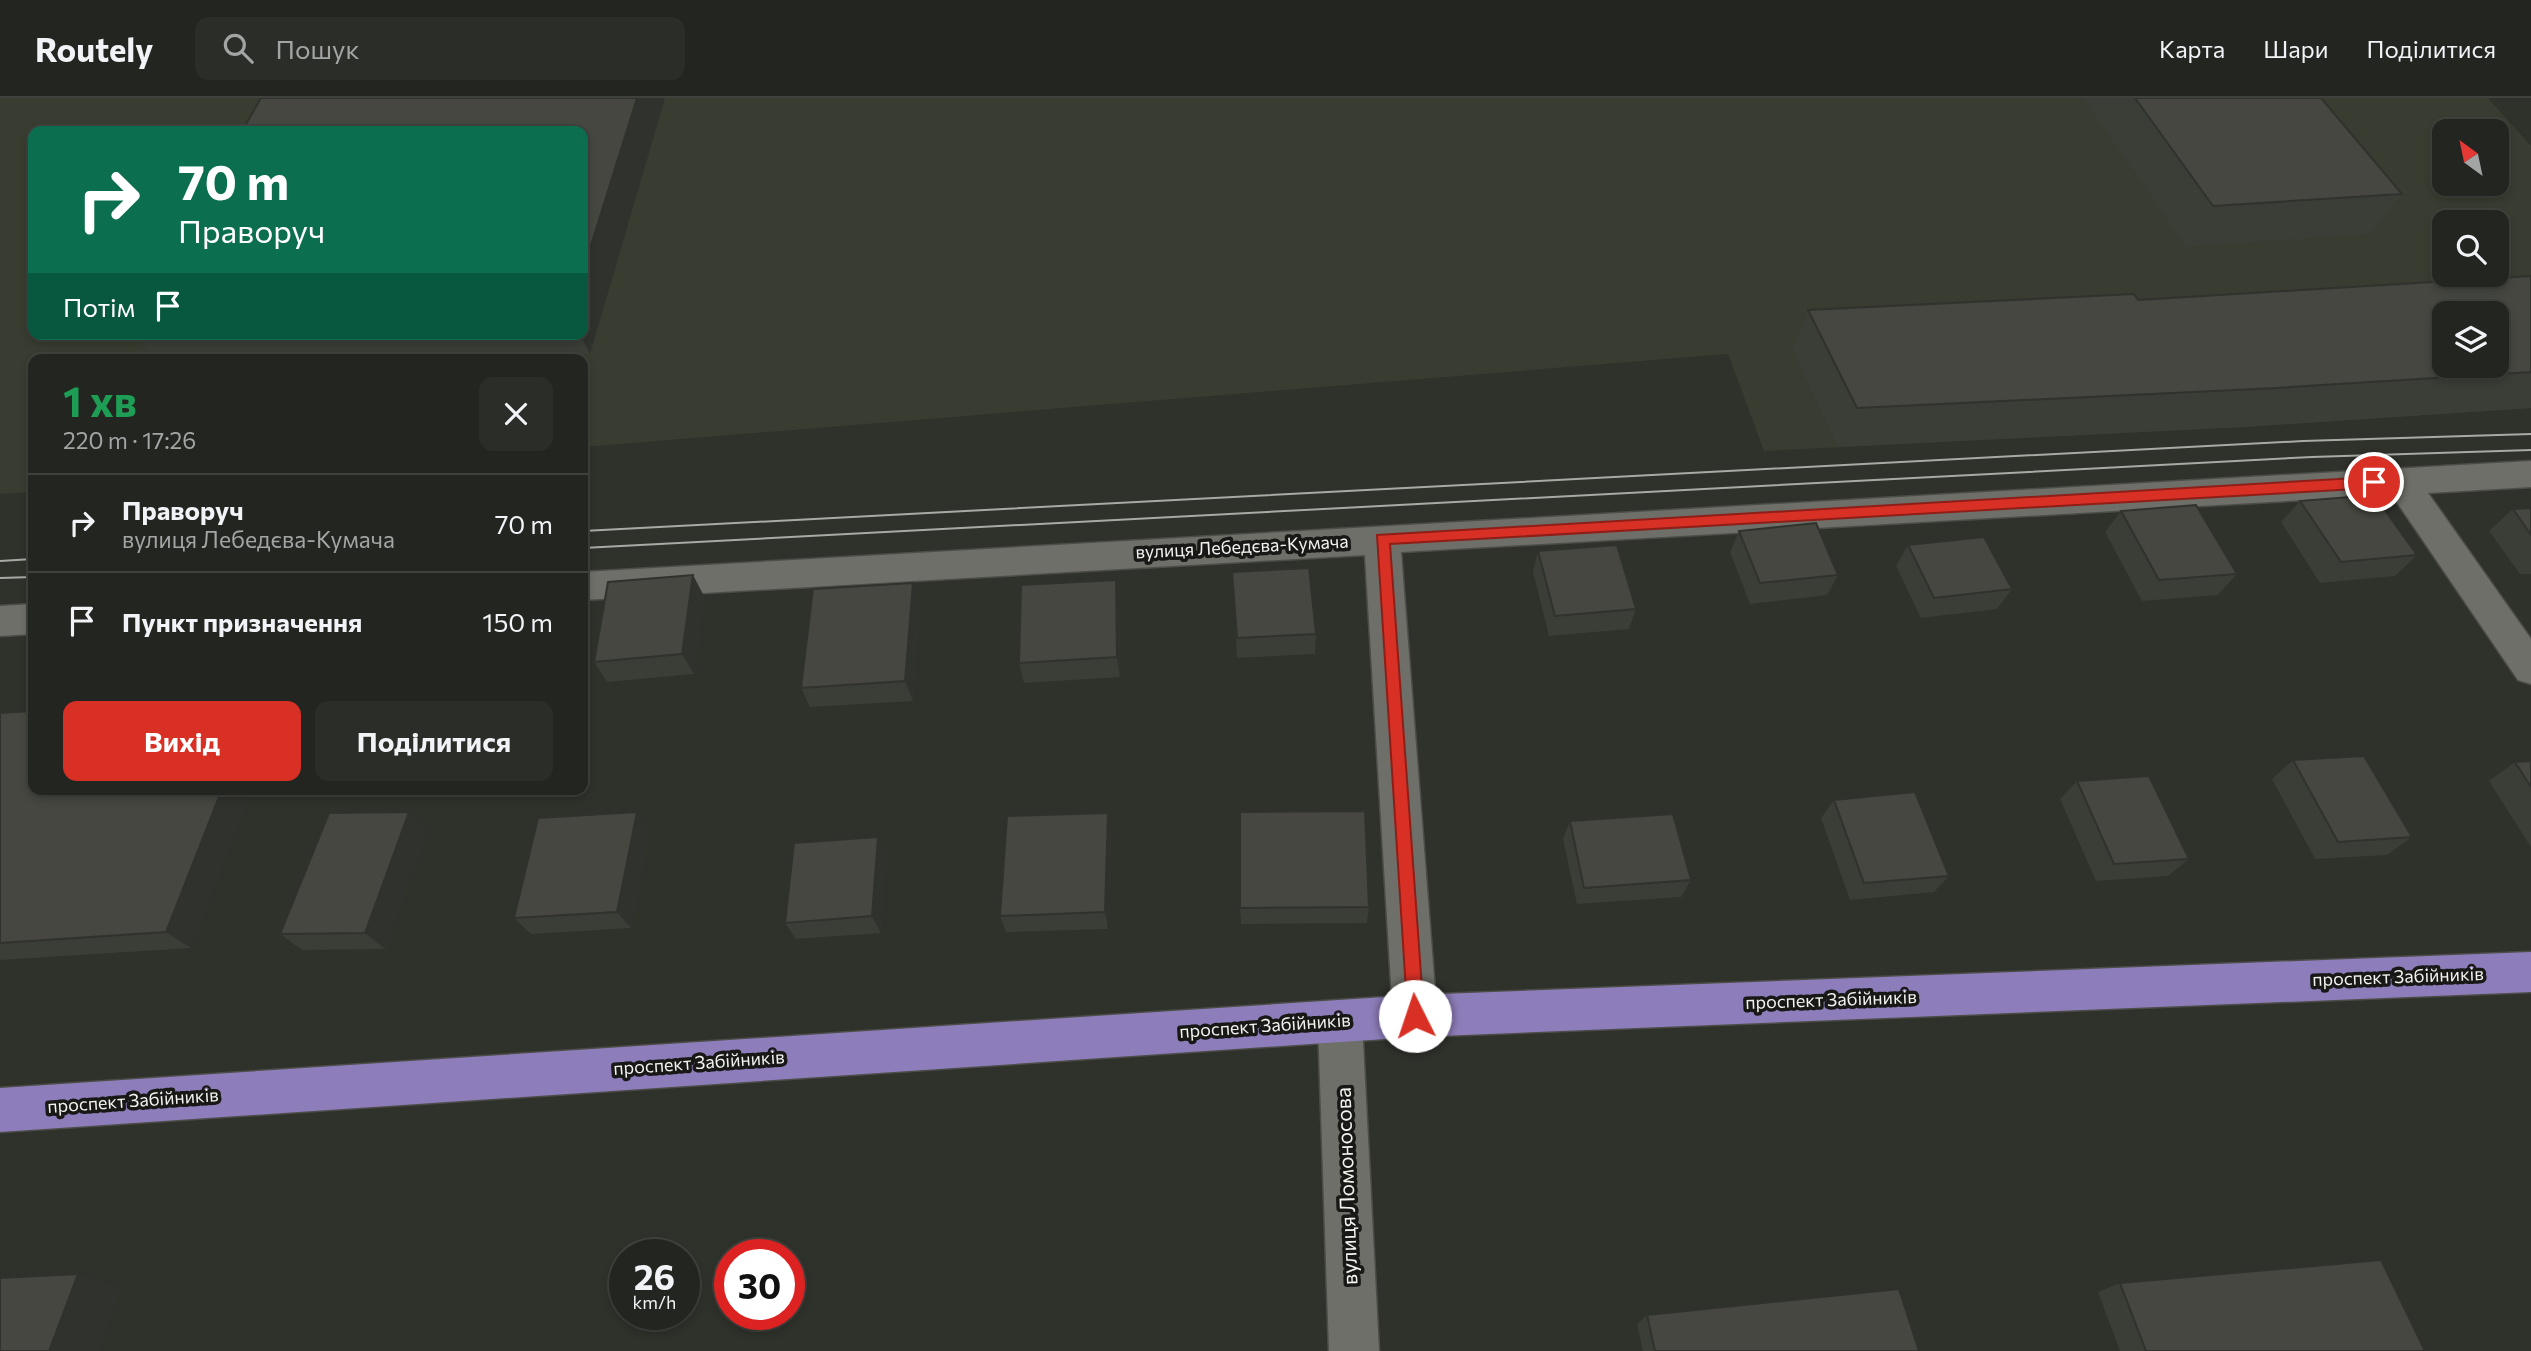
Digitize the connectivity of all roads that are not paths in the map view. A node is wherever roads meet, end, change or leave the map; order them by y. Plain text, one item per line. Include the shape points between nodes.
1 (2531, 474) edge
2 (2401, 481) junction
3 (1382, 539) junction
4 (588, 586) edge
5 (28, 619) edge
6 (0, 621) edge
7 (2531, 668) edge
8 (2531, 972) edge
9 (1415, 1016) junction
10 (1340, 1022) junction
11 (0, 1110) edge
12 (1354, 1351) edge

1 - 2 street, вулиця Лебедєва-Кумача
2 - 3 street, вулиця Лебедєва-Кумача
2 - 7 street
3 - 4 street, вулиця Лебедєва-Кумача
3 - 9 street
5 - 6 street
8 - 9 main road, проспект Забійників
9 - 10 main road, проспект Забійників
10 - 11 main road, проспект Забійників
10 - 12 street, вулиця Ломоносова

